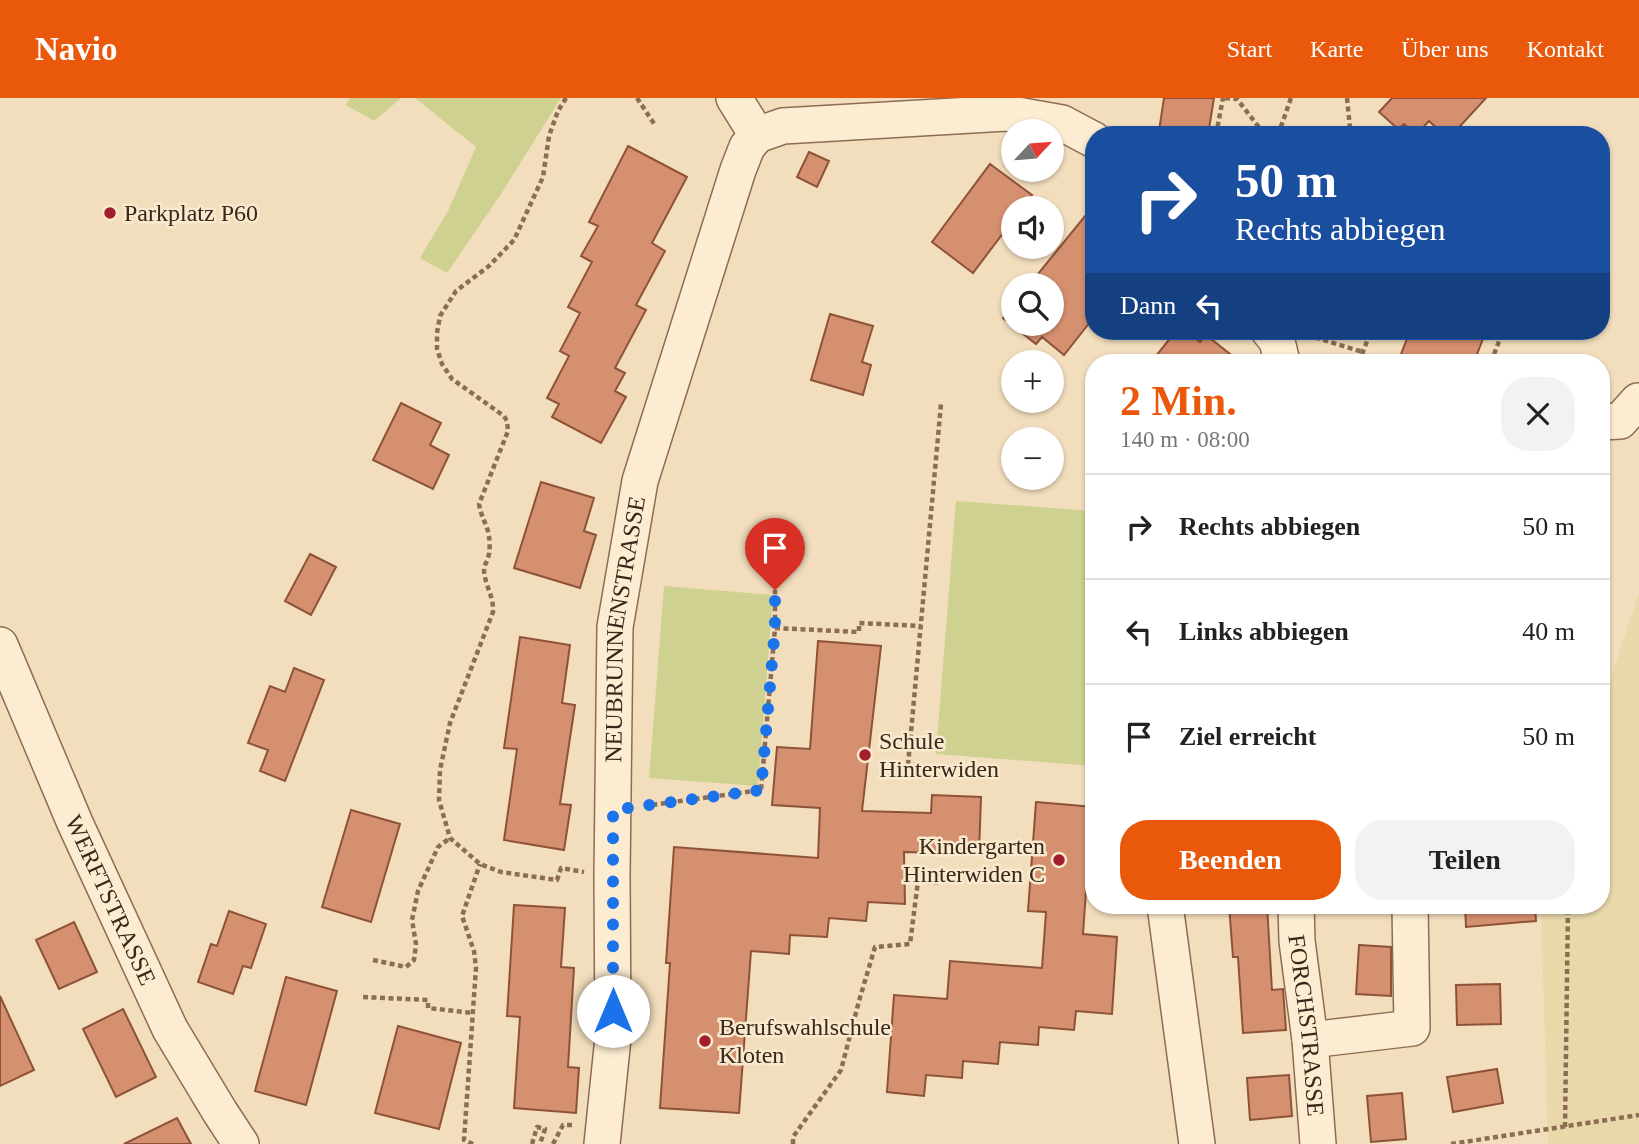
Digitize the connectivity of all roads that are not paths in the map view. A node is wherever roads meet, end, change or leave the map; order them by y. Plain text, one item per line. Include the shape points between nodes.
1 (734, 98) edge
2 (757, 135) junction
3 (1085, 136) edge
4 (1638, 401) edge
5 (1610, 422) edge
6 (0, 645) edge
7 (1166, 914) edge
8 (1296, 914) edge
9 (1410, 914) edge
10 (1310, 1040) junction
11 (241, 1144) edge
12 (602, 1144) edge
13 (1197, 1144) edge
14 (1318, 1144) edge

1 - 2 street
2 - 3 street via 783,126 1006,113 1062,124
2 - 12 street, NEUBRUNNENSTRASSE via 738,170 640,481 615,627 613,1038
4 - 5 street via 1620,421
6 - 11 street, WERFTSTRASSE via 170,1029
7 - 13 street
8 - 10 street, FORCHSTRASSE
9 - 10 street via 1412,1028
10 - 14 street, FORCHSTRASSE

